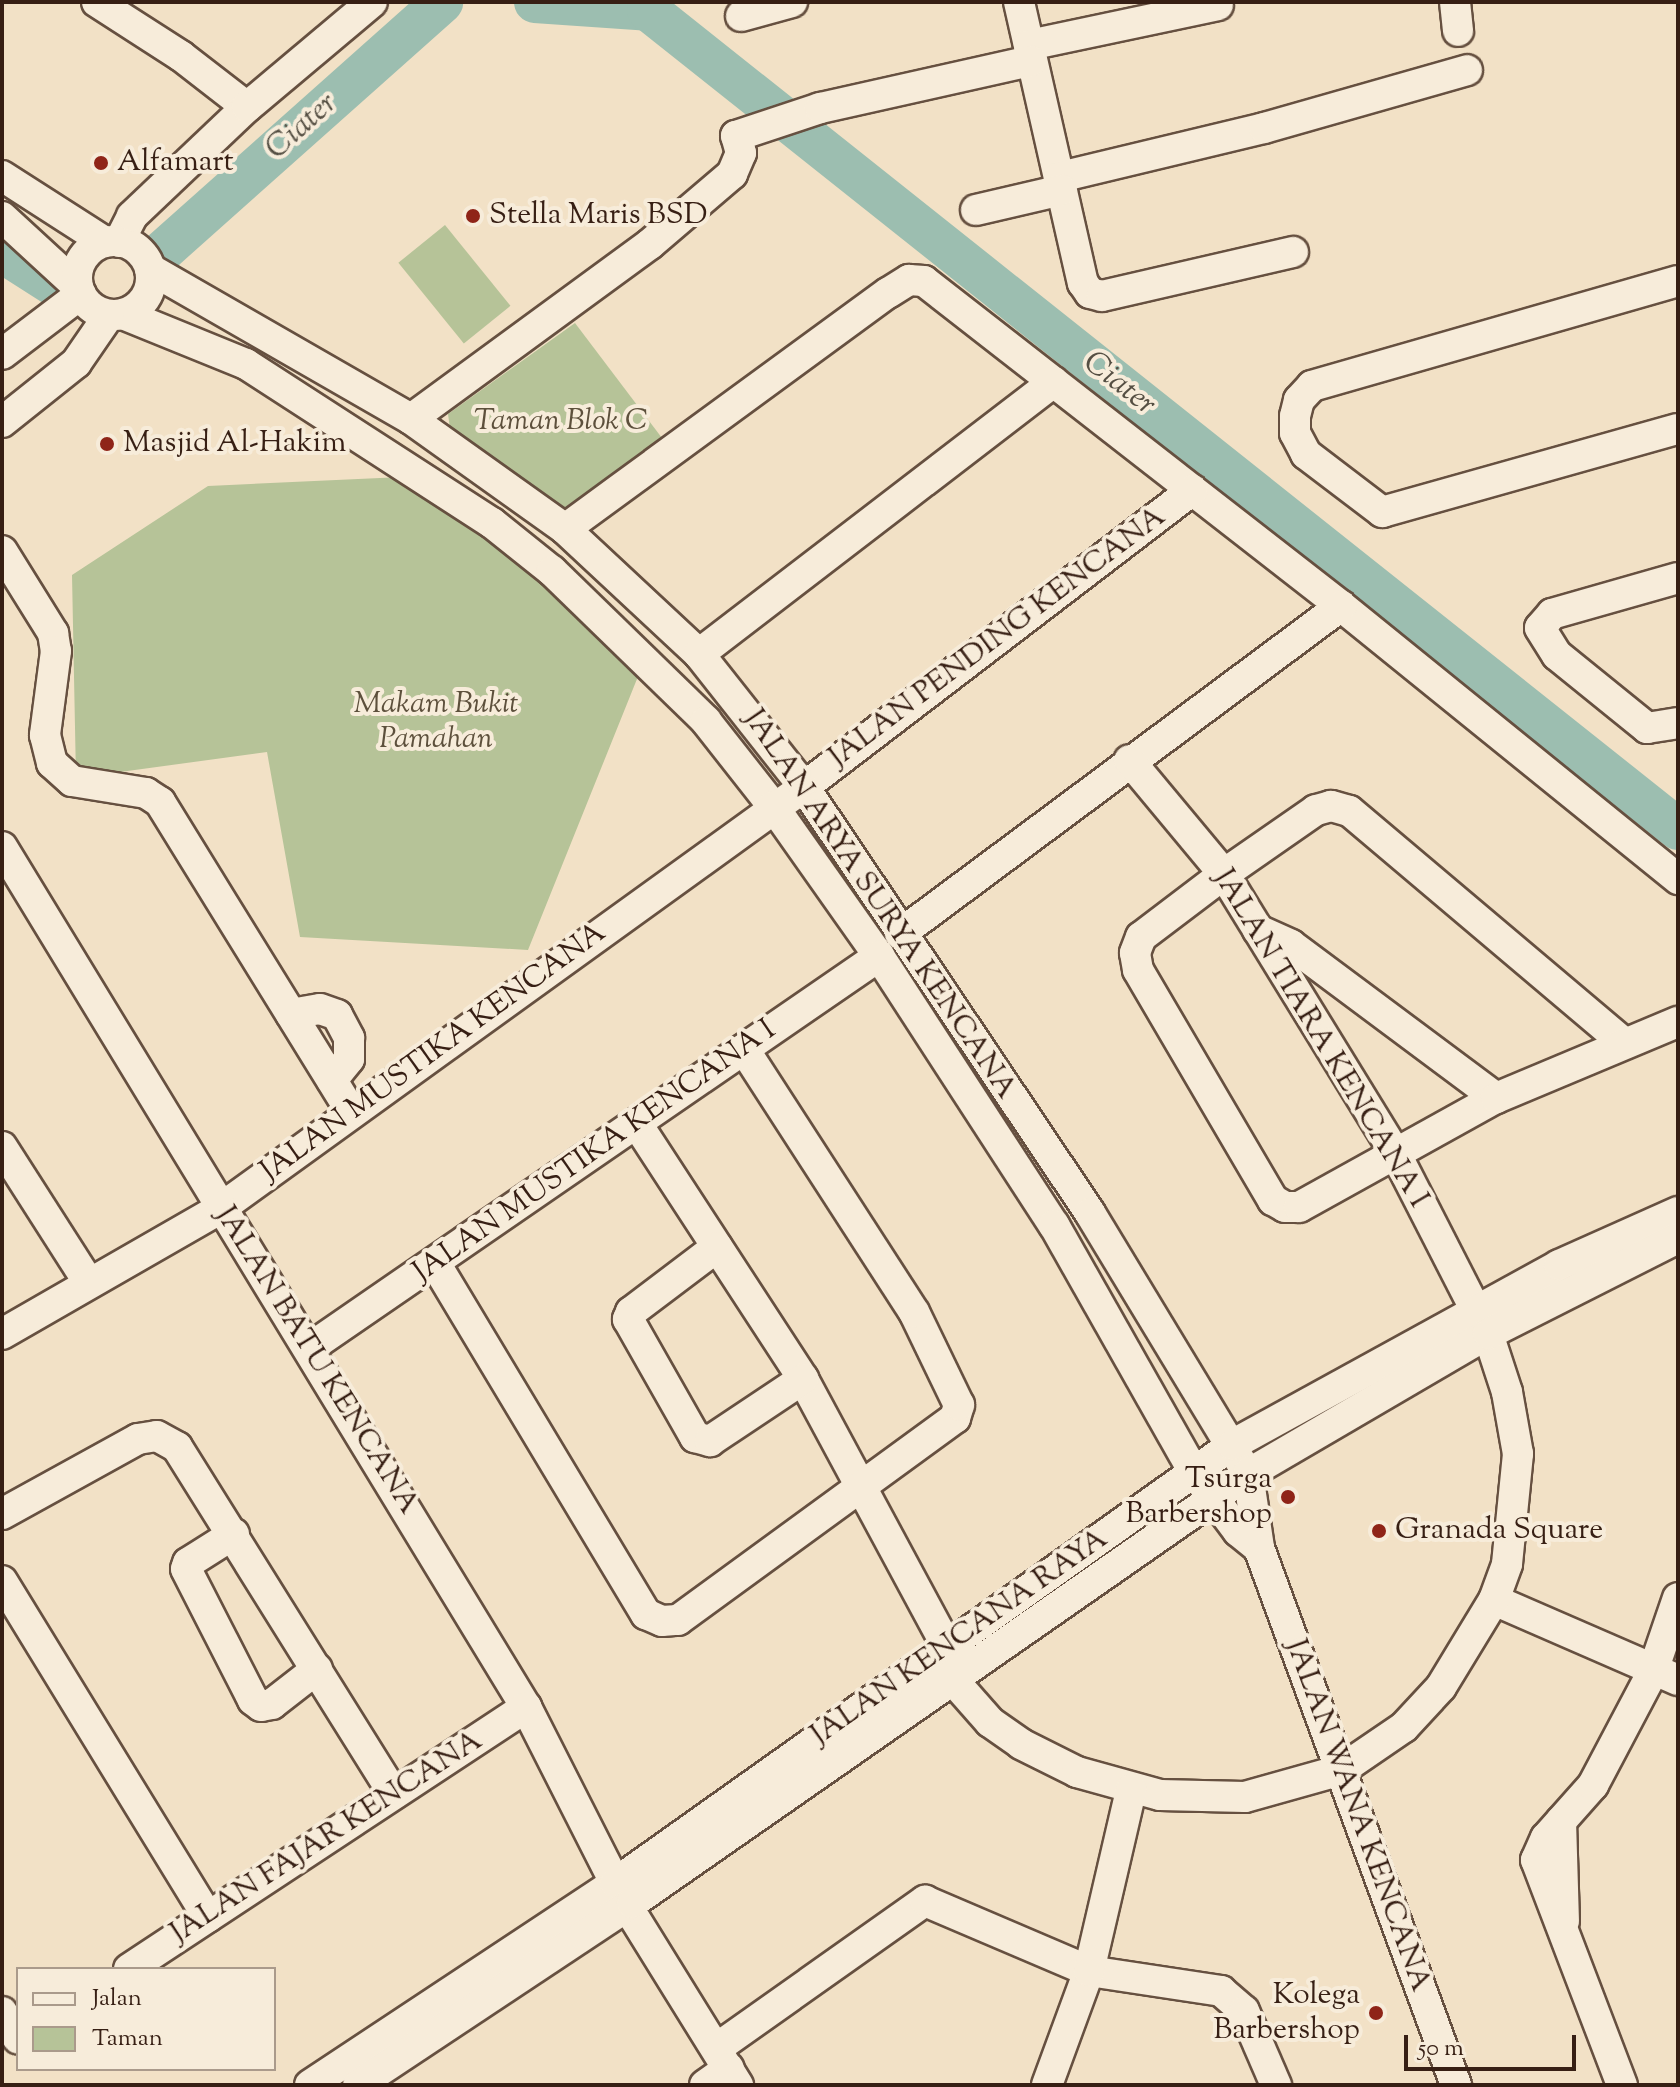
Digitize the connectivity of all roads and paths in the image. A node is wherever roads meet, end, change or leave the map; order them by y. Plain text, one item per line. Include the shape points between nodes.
1 (97, 2) edge
2 (372, 2) edge
3 (792, 2) edge
4 (1019, 2) edge
5 (1218, 5) dead end
6 (741, 16) dead end
7 (1030, 53) junction
8 (1467, 70) dead end
9 (247, 107) junction
10 (2, 176) edge
11 (1061, 183) junction
12 (976, 210) dead end
13 (2, 217) edge
14 (112, 242) junction
15 (1293, 252) dead end
16 (150, 269) junction
17 (1678, 281) edge
18 (79, 290) junction
19 (116, 314) junction
20 (2, 354) edge
21 (1054, 382) junction
22 (411, 419) junction
23 (2, 422) edge
24 (1678, 429) edge
25 (1192, 490) junction
26 (565, 529) junction
27 (2, 551) edge
28 (1678, 578) edge
29 (1341, 606) junction
30 (699, 654) junction
31 (1678, 723) edge
32 (1129, 760) junction
33 (804, 787) junction
34 (773, 806) junction
35 (2, 847) edge
36 (1224, 874) junction
37 (1678, 879) edge
38 (1258, 930) junction
39 (900, 934) junction
40 (879, 956) junction
41 (1678, 1022) edge
42 (1624, 1043) junction
43 (744, 1049) junction
44 (1496, 1098) junction
45 (352, 1113) junction
46 (637, 1124) junction
47 (3, 1152) edge
48 (1396, 1154) junction
49 (221, 1208) junction
50 (1678, 1212) edge
51 (1678, 1238) edge
52 (717, 1247) junction
53 (435, 1263) junction
54 (89, 1283) junction
55 (1482, 1323) junction
56 (2, 1334) edge
57 (311, 1347) junction
58 (803, 1379) junction
59 (1232, 1445) junction
60 (1194, 1472) junction
61 (1248, 1474) junction
62 (859, 1489) junction
63 (1212, 1498) junction
64 (2, 1514) edge
65 (234, 1534) junction
66 (1259, 1548) junction
67 (2, 1581) edge
68 (1678, 1598) edge
69 (1494, 1600) junction
70 (2, 1610) edge
71 (947, 1646) junction
72 (317, 1669) junction
73 (1666, 1675) edge
74 (953, 1680) junction
75 (526, 1707) junction
76 (1341, 1770) junction
77 (1131, 1790) junction
78 (394, 1794) junction
79 (621, 1895) junction
80 (202, 1921) junction
81 (132, 1967) edge
82 (1089, 1971) junction
83 (2, 2012) edge
84 (16, 2036) edge
85 (722, 2071) edge
86 (310, 2085) edge
87 (358, 2085) edge
88 (1047, 2085) edge
89 (1276, 2085) edge
90 (1456, 2085) edge
91 (1622, 2085) edge

1 - 9 street
2 - 9 street
3 - 6 street
4 - 7 street
5 - 7 street
7 - 11 street
7 - 22 street via 741,134 741,153 732,174 650,244
8 - 11 street
9 - 14 street via 132,216
10 - 14 street
11 - 12 street
11 - 15 street via 1083,283 1090,293 1102,296
13 - 18 street
14 - 16 street via 144,256
14 - 18 street via 82,259
16 - 19 street via 146,297
16 - 22 street, JALAN ARYA SURYA KENCANA
17 - 24 street via 1312,386 1299,400 1295,425 1306,454 1382,512
18 - 19 street via 95,310
18 - 20 street
19 - 23 street via 76,363
19 - 34 street, JALAN ARYA SURYA KENCANA via 246,364 492,523 552,571 676,690
21 - 25 street
21 - 26 street via 924,281 909,280
21 - 30 street
22 - 26 street, JALAN ARYA SURYA KENCANA
25 - 29 street
25 - 33 street, JALAN PENDING KENCANA
26 - 30 street, JALAN ARYA SURYA KENCANA
27 - 45 street via 53,633 56,651 45,735 52,763 72,781 146,793 160,802
28 - 31 street via 1552,614 1540,628 1557,655 1647,728
29 - 32 street
29 - 37 street
30 - 33 street, JALAN ARYA SURYA KENCANA
32 - 36 street, JALAN TIARA KENCANA I
32 - 39 street
33 - 34 street, JALAN PENDING KENCANA
33 - 39 street, JALAN ARYA SURYA KENCANA
34 - 40 street, JALAN ARYA SURYA KENCANA
34 - 45 street, JALAN MUSTIKA KENCANA
35 - 49 street, JALAN BATU KENCANA
36 - 38 street, JALAN TIARA KENCANA I
36 - 42 street via 1316,810 1331,806 1349,811
36 - 48 street via 1141,937 1135,953 1138,970 1273,1200 1299,1207
38 - 44 street via 1291,945
38 - 48 street, JALAN TIARA KENCANA I
39 - 59 street, JALAN ARYA SURYA KENCANA via 1090,1213
40 - 43 street, JALAN MUSTIKA KENCANA I
40 - 60 street, JALAN ARYA SURYA KENCANA via 1054,1225
41 - 42 street
42 - 44 street
43 - 46 street, JALAN MUSTIKA KENCANA I
43 - 62 street via 914,1312 959,1405 955,1418
44 - 48 street
45 - 49 street, JALAN MUSTIKA KENCANA
46 - 52 street
46 - 53 street, JALAN MUSTIKA KENCANA I
47 - 54 street
48 - 55 street, JALAN TIARA KENCANA I
49 - 54 street, JALAN MUSTIKA KENCANA
49 - 57 street, JALAN BATU KENCANA
50 - 55 street, JALAN KENCANA RAYA via 1559,1265
51 - 55 street, JALAN KENCANA RAYA
52 - 58 street
52 - 58 street via 628,1319 695,1437 710,1441
53 - 57 street, JALAN MUSTIKA KENCANA I
53 - 62 street via 646,1614 678,1620
54 - 56 street, JALAN MUSTIKA KENCANA
55 - 59 street, JALAN KENCANA RAYA
55 - 61 street, JALAN KENCANA RAYA
55 - 69 street, JALAN TIARA KENCANA I via 1507,1392 1518,1454 1507,1564
57 - 75 street, JALAN BATU KENCANA
58 - 62 street
59 - 60 street, JALAN KENCANA RAYA
59 - 61 street, JALAN ARYA SURYA KENCANA
60 - 63 street, JALAN ARYA SURYA KENCANA
60 - 71 street, JALAN KENCANA RAYA
61 - 63 street, JALAN KENCANA RAYA
61 - 66 street, JALAN WANA KENCANA
62 - 71 street
63 - 66 street, JALAN WANA KENCANA
63 - 74 street, JALAN KENCANA RAYA
64 - 65 street via 138,1439 157,1436 177,1447
65 - 72 street
65 - 72 street via 186,1569 253,1700 261,1706 272,1704
66 - 76 street, JALAN WANA KENCANA
67 - 80 street
68 - 73 street
69 - 73 street
69 - 76 street, JALAN TIARA KENCANA I via 1441,1687 1393,1736
70 - 80 street
71 - 79 street, JALAN KENCANA RAYA
72 - 78 street
73 - 91 street via 1536,1860
74 - 77 street, JALAN TIARA KENCANA I via 990,1722 1021,1744 1077,1772
74 - 79 street, JALAN KENCANA RAYA
75 - 78 street, JALAN FAJAR KENCANA
75 - 79 street, JALAN BATU KENCANA
76 - 77 street, JALAN TIARA KENCANA I via 1245,1797
76 - 90 street, JALAN WANA KENCANA
77 - 82 street
78 - 80 street, JALAN FAJAR KENCANA
79 - 85 street, JALAN BATU KENCANA
79 - 86 street, JALAN KENCANA RAYA
79 - 87 street, JALAN KENCANA RAYA
80 - 81 street, JALAN FAJAR KENCANA
82 - 85 street via 925,1901
82 - 88 street
82 - 89 street via 1221,1991 1244,2011
83 - 84 street

